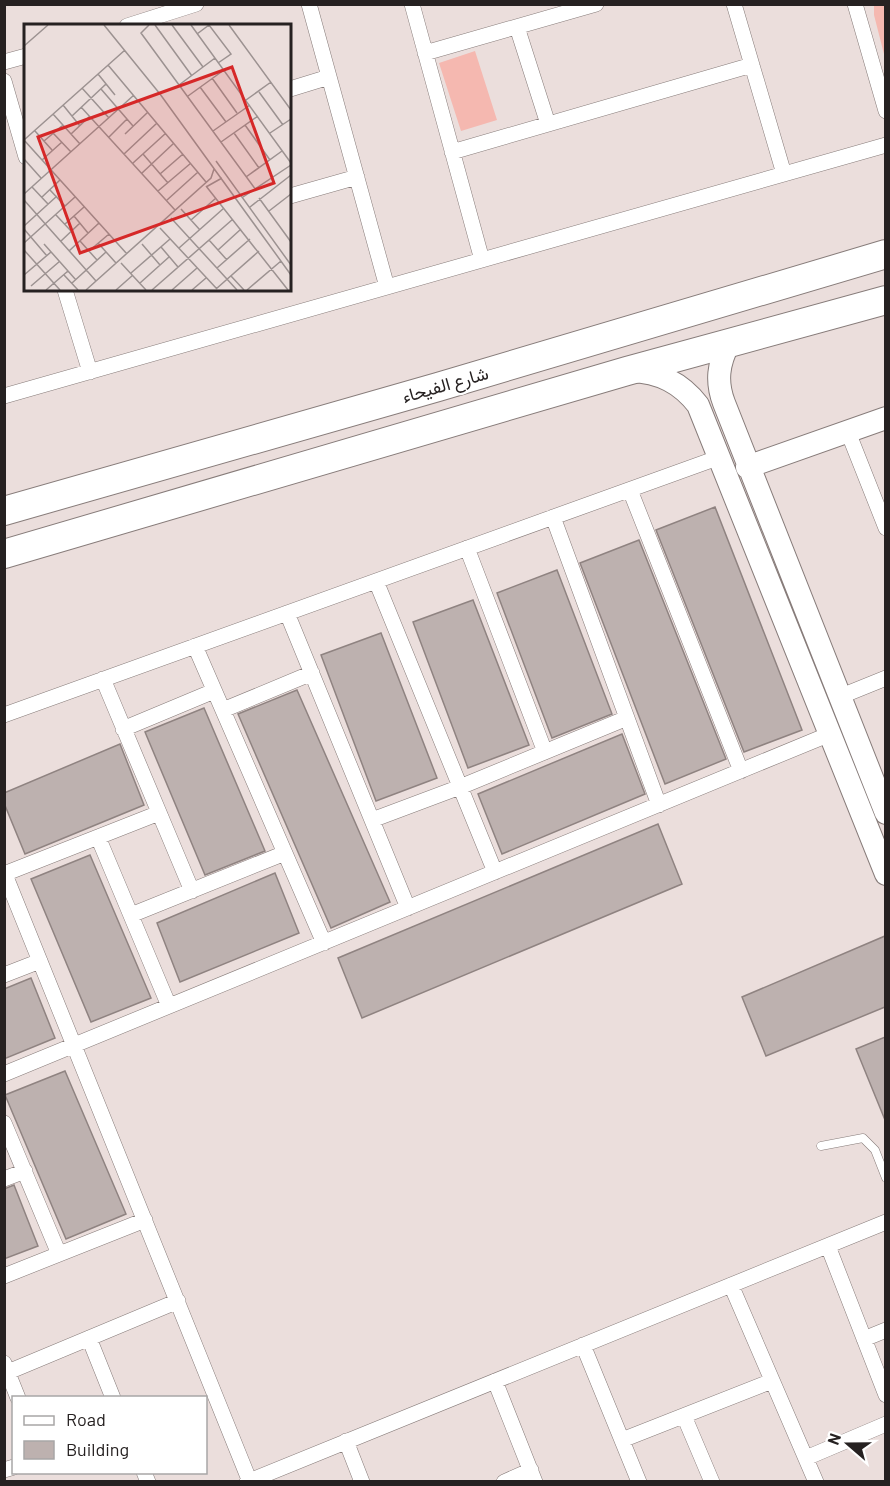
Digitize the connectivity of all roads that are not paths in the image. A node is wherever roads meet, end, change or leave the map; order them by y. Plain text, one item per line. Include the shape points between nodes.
1 (196, 4) edge
2 (309, 4) edge
3 (412, 4) edge
4 (596, 4) edge
5 (734, 4) edge
6 (855, 4) edge
7 (132, 24) edge
8 (517, 27) junction
9 (425, 53) junction
10 (24, 57) edge
11 (4, 63) edge
12 (752, 65) junction
13 (329, 77) junction
14 (4, 81) edge
15 (291, 89) edge
16 (885, 111) edge
17 (548, 124) junction
18 (885, 145) edge
19 (24, 149) edge
20 (452, 152) junction
21 (784, 174) junction
22 (357, 177) junction
23 (291, 196) edge
24 (885, 254) edge
25 (482, 260) junction
26 (387, 287) junction
27 (65, 291) edge
28 (885, 300) edge
29 (729, 344) junction
30 (627, 371) junction
31 (90, 372) junction
32 (438, 387) junction
33 (4, 396) edge
34 (885, 418) edge
35 (448, 423) junction
36 (848, 432) junction
37 (720, 457) junction
38 (747, 467) junction
39 (630, 490) junction
40 (4, 511) edge
41 (553, 517) junction
42 (885, 528) edge
43 (467, 548) junction
44 (4, 554) edge
45 (376, 581) junction
46 (287, 613) junction
47 (798, 625) junction
48 (195, 646) junction
49 (312, 673) junction
50 (885, 678) edge
51 (103, 679) junction
52 (214, 691) junction
53 (839, 697) junction
54 (223, 710) junction
55 (4, 715) edge
56 (627, 718) junction
57 (123, 729) junction
58 (830, 735) junction
59 (545, 752) junction
60 (741, 771) junction
61 (880, 783) edge
62 (460, 787) junction
63 (659, 805) junction
64 (159, 813) junction
65 (885, 813) edge
66 (372, 820) junction
67 (98, 837) junction
68 (285, 853) junction
69 (495, 872) junction
70 (5, 873) edge
71 (885, 874) edge
72 (192, 891) junction
73 (408, 908) junction
74 (131, 915) junction
75 (324, 942) junction
76 (40, 961) junction
77 (4, 975) edge
78 (170, 1006) junction
79 (74, 1045) junction
80 (4, 1074) edge
81 (4, 1123) edge
82 (821, 1146) dead end
83 (25, 1171) junction
84 (885, 1178) edge
85 (4, 1179) edge
86 (145, 1220) junction
87 (885, 1222) edge
88 (828, 1246) junction
89 (59, 1254) junction
90 (4, 1276) edge
91 (731, 1285) junction
92 (178, 1301) junction
93 (885, 1330) edge
94 (89, 1338) junction
95 (864, 1339) junction
96 (583, 1345) junction
97 (6, 1368) edge
98 (495, 1381) junction
99 (772, 1381) junction
100 (885, 1395) edge
101 (17, 1396) edge
102 (112, 1396) edge
103 (684, 1416) junction
104 (885, 1424) edge
105 (622, 1440) junction
106 (346, 1441) junction
107 (806, 1458) junction
108 (533, 1476) edge
109 (249, 1481) edge
110 (362, 1482) edge
111 (504, 1482) edge
112 (639, 1482) edge
113 (712, 1482) edge
114 (816, 1482) edge

1 - 7 street
2 - 13 street
3 - 9 street
4 - 8 street
5 - 12 street
6 - 16 street
8 - 9 street
8 - 17 street
9 - 20 street
10 - 11 street
12 - 17 street
12 - 21 street
13 - 15 street
13 - 22 street
14 - 19 street
17 - 20 street
18 - 21 street
20 - 25 street
21 - 25 street
22 - 23 street
22 - 26 street
24 - 32 highway, شارع الفيحاء
25 - 26 street
26 - 31 street
27 - 31 street
28 - 29 highway
29 - 30 highway
29 - 38 street via 719,367 720,392
30 - 35 highway
30 - 37 street via 662,376 682,388 698,405
31 - 33 street
32 - 35 highway
32 - 40 highway, شارع الفيحاء
34 - 36 street
35 - 44 highway
36 - 38 street
36 - 42 street
37 - 39 street
37 - 47 street
38 - 47 street
39 - 41 street
39 - 60 street
41 - 43 street
41 - 56 street
43 - 45 street
43 - 59 street
45 - 46 street
45 - 62 street
46 - 48 street
46 - 49 street
47 - 53 street
47 - 58 street
48 - 51 street
48 - 52 street
49 - 54 street
49 - 66 street
50 - 53 street
51 - 55 street
51 - 57 street
52 - 54 street
52 - 57 street
53 - 61 street
54 - 68 street
56 - 59 street
56 - 63 street
57 - 64 street
58 - 60 street
58 - 71 street
59 - 62 street
60 - 63 street
61 - 65 street
62 - 66 street
62 - 69 street
63 - 69 street
64 - 67 street
64 - 72 street
66 - 73 street
67 - 70 street
67 - 74 street
68 - 72 street
68 - 75 street
69 - 73 street
70 - 76 street
72 - 74 street
73 - 75 street
74 - 78 street
75 - 78 street
76 - 77 street
76 - 79 street
78 - 79 street
79 - 80 street
79 - 86 street
81 - 83 street
82 - 84 lane via 863,1138 875,1150
83 - 85 street
83 - 89 street
86 - 89 street
86 - 92 street
87 - 88 street
88 - 91 street
88 - 95 street
89 - 90 street
91 - 96 street
91 - 99 street
92 - 94 street
92 - 109 street
93 - 95 street
94 - 97 street
94 - 102 street
95 - 100 street
96 - 98 street
96 - 105 street
97 - 101 street
98 - 106 street
98 - 108 street
99 - 103 street
99 - 107 street
103 - 105 street
103 - 113 street
104 - 107 street
105 - 112 street
106 - 109 street
106 - 110 street
107 - 114 street
108 - 111 street

